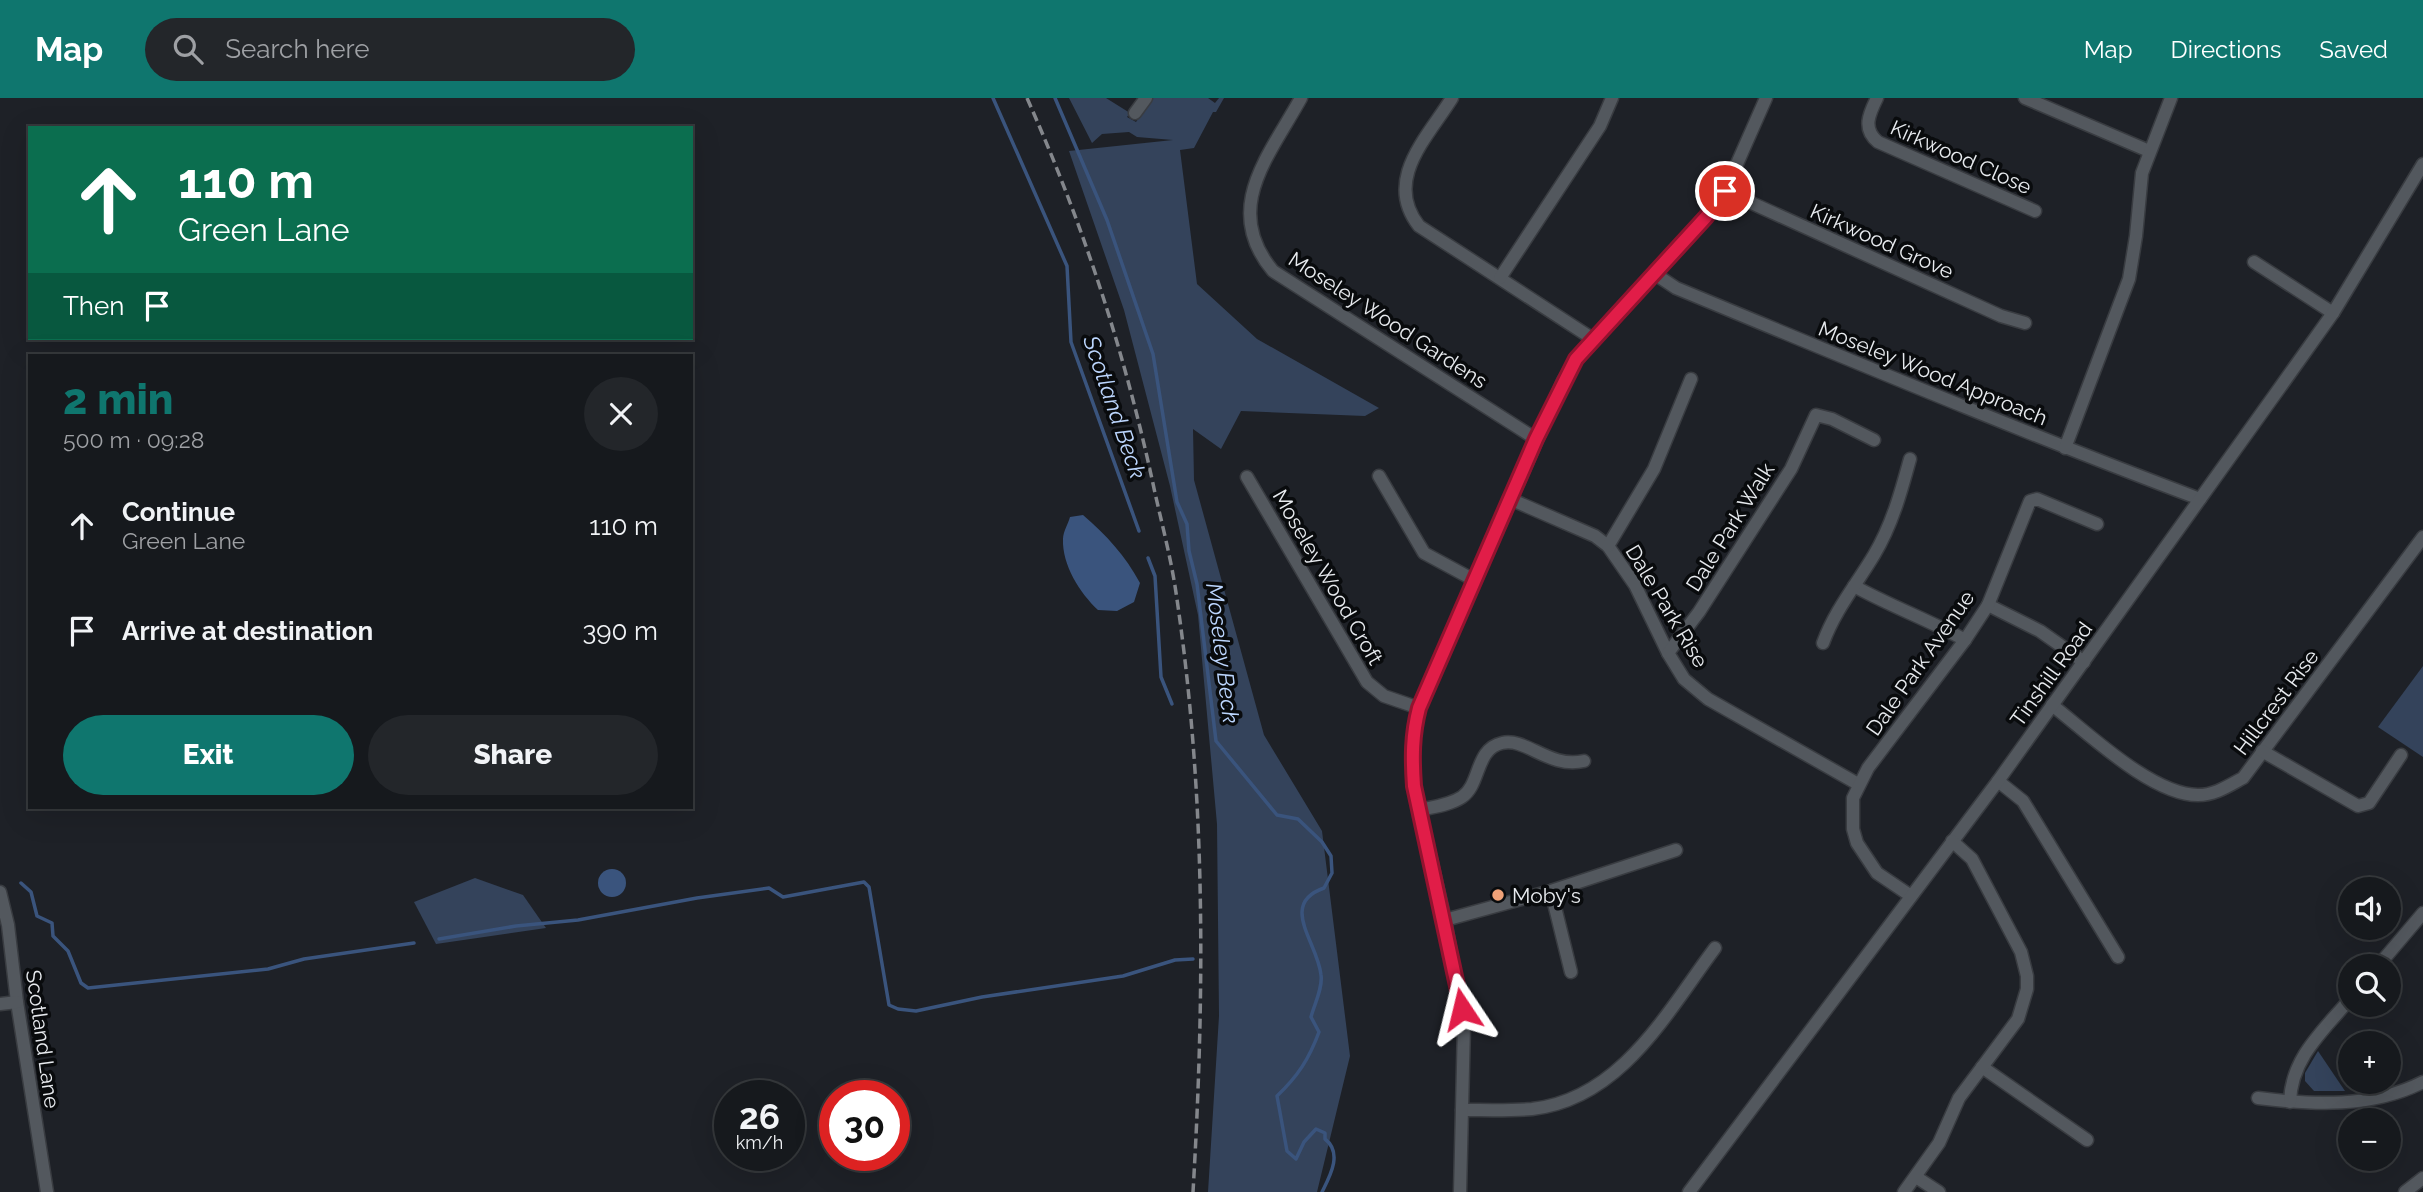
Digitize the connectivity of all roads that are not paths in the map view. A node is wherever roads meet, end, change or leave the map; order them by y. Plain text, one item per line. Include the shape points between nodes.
1 (1146, 98) edge
2 (1301, 98) edge
3 (1452, 98) edge
4 (1612, 98) edge
5 (1766, 98) edge
6 (1877, 98) edge
7 (2025, 98) edge
8 (2171, 98) edge
9 (1135, 113) dead end
10 (2148, 151) junction
11 (2423, 164) edge
12 (1725, 191) junction
13 (2035, 211) dead end
14 (2254, 262) dead end
15 (1655, 274) junction
16 (1500, 278) junction
17 (2333, 313) junction
18 (2025, 323) dead end
19 (1593, 339) junction
20 (1691, 379) dead end
21 (1536, 439) junction
22 (1874, 440) dead end
23 (2065, 448) junction
24 (1910, 459) dead end
25 (1379, 476) dead end
26 (1247, 477) dead end
27 (1510, 499) junction
28 (2200, 499) junction
29 (2098, 524) dead end
30 (2423, 537) edge
31 (1608, 546) junction
32 (1474, 580) junction
33 (1854, 586) junction
34 (1987, 605) junction
35 (1965, 640) junction
36 (1823, 643) dead end
37 (1668, 653) junction
38 (2084, 662) junction
39 (2052, 705) junction
40 (1419, 708) junction
41 (2262, 751) junction
42 (2401, 755) dead end
43 (1584, 761) dead end
44 (1998, 781) junction
45 (1858, 784) junction
46 (1420, 810) junction
47 (1952, 841) junction
48 (1676, 850) dead end
49 (1551, 891) junction
50 (0, 892) edge
51 (1911, 896) junction
52 (2423, 913) edge
53 (1445, 920) junction
54 (1715, 948) dead end
55 (2388, 954) edge
56 (2118, 957) dead end
57 (1571, 972) dead end
58 (17, 1002) junction
59 (0, 1004) edge
60 (2338, 1013) edge
61 (1982, 1067) junction
62 (2423, 1082) edge
63 (2258, 1098) dead end
64 (2290, 1102) junction
65 (1462, 1110) junction
66 (2087, 1140) dead end
67 (1916, 1177) junction
68 (2423, 1178) edge
69 (47, 1192) edge
70 (1460, 1192) edge
71 (1689, 1192) edge
72 (1904, 1192) edge
73 (1939, 1192) edge
74 (2405, 1192) edge

1 - 9 street
2 - 21 street, Moseley Wood Gardens via 1250,197 1258,252 1273,271
3 - 16 street via 1409,165 1404,198 1419,226
4 - 16 street via 1600,126
5 - 12 street
6 - 13 street, Kirkwood Close via 1868,116 1871,137
7 - 10 street
8 - 10 street
10 - 23 street via 2129,279
11 - 17 street, Tinshill Road
12 - 15 street
12 - 18 street, Kirkwood Grove
14 - 17 street
15 - 19 street
15 - 23 street, Moseley Wood Approach via 1676,288
16 - 19 street
17 - 28 street, Tinshill Road
19 - 21 street via 1563,381
20 - 31 street via 1654,469
21 - 27 street
22 - 37 street, Dale Park Walk via 1816,415 1791,469
23 - 28 street, Moseley Wood Approach
24 - 33 street via 1897,507
25 - 32 street via 1418,547
26 - 40 street, Moseley Wood Croft via 1367,682 1384,696
27 - 31 street, Dale Park Rise
27 - 32 street
28 - 38 street, Tinshill Road
29 - 34 street, Dale Park Avenue via 2037,499 2030,501
30 - 41 street, Hillcrest Rise
31 - 37 street, Dale Park Rise via 1635,585
32 - 40 street
33 - 35 street
33 - 36 street via 1835,613
34 - 35 street, Dale Park Avenue
34 - 38 street via 2040,631
35 - 45 street, Dale Park Avenue
37 - 45 street, Dale Park Rise via 1684,679 1708,699
38 - 39 street, Tinshill Road
39 - 41 street, Hillcrest Rise via 2156,784 2178,793 2221,791 2243,778
39 - 44 street, Tinshill Road
40 - 46 street via 1412,753
41 - 42 street via 2358,806 2369,803
43 - 46 street via 1561,763 1512,742 1503,743 1485,754 1461,798
44 - 47 street, Tinshill Road
44 - 56 street via 2022,802
45 - 51 street, Dale Park Avenue via 1851,813 1857,842 1877,873
46 - 53 street
47 - 51 street, Tinshill Road
47 - 61 street via 1965,850 1978,870 2021,952 2028,976 2018,1019
48 - 49 street
49 - 53 street
49 - 57 street
50 - 58 street, Scotland Lane
51 - 71 street, Tinshill Road
52 - 55 street
53 - 65 street via 1464,1025
54 - 65 street via 1647,1038 1607,1080 1552,1105
58 - 59 street
58 - 69 street, Scotland Lane
60 - 64 street via 2300,1059 2290,1083
61 - 66 street
61 - 67 street via 1959,1098 1939,1143
62 - 64 street via 2352,1102
63 - 64 street
65 - 70 street
67 - 72 street
67 - 73 street
68 - 74 street

